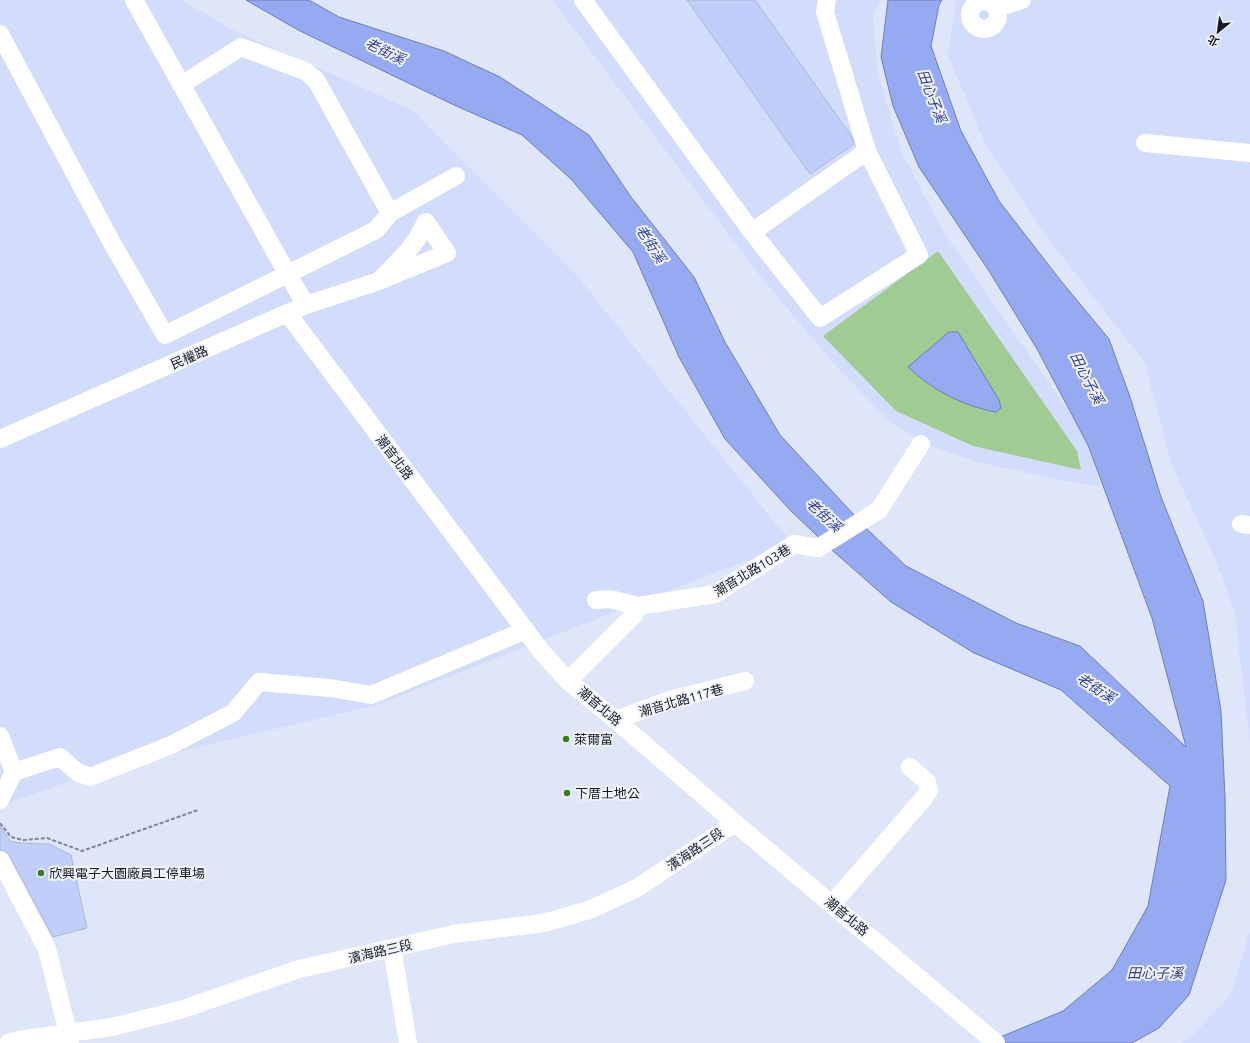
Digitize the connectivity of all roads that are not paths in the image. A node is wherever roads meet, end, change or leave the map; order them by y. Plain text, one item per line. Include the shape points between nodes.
1 (134, 0) edge
2 (583, 0) edge
3 (827, 0) edge
4 (1022, 0) edge
5 (997, 8) dead end
6 (0, 34) edge
7 (181, 85) junction
8 (1145, 143) dead end
9 (867, 151) junction
10 (1250, 153) edge
11 (456, 176) dead end
12 (390, 212) junction
13 (752, 232) junction
14 (287, 273) junction
15 (379, 281) dead end
16 (306, 306) junction
17 (288, 314) junction
18 (0, 439) edge
19 (921, 444) dead end
20 (596, 600) dead end
21 (638, 606) junction
22 (526, 630) junction
23 (568, 681) junction
24 (745, 681) dead end
25 (616, 720) junction
26 (0, 736) edge
27 (910, 767) dead end
28 (14, 772) junction
29 (0, 800) edge
30 (735, 823) junction
31 (0, 860) edge
32 (832, 904) junction
33 (392, 948) junction
34 (69, 1038) edge
35 (8, 1043) edge
36 (408, 1043) edge
37 (996, 1043) edge

1 - 7 street
2 - 13 street
3 - 9 street via 825,12
4 - 5 street
6 - 14 street via 112,243 165,335
7 - 12 street via 241,47 305,71 316,80
7 - 14 street
8 - 10 street
9 - 13 street
9 - 13 street via 919,254 820,318
11 - 12 street
12 - 14 street via 376,230
14 - 16 street
15 - 16 street, 民權路
16 - 17 street, 民權路
17 - 18 street, 民權路
17 - 22 street, 潮音北路
19 - 21 street, 潮音北路103巷 via 880,510 818,548 794,544 714,594
20 - 21 street, 潮音北路103巷 via 610,599
21 - 23 street via 634,615
22 - 23 street, 潮音北路
22 - 28 street via 371,695 330,688 259,682 233,713 171,745 90,777 77,772 60,757
23 - 25 street, 潮音北路
24 - 25 street, 潮音北路117巷 via 670,700
25 - 30 street, 潮音北路
26 - 28 street
27 - 32 street via 926,782 929,790
28 - 29 street
30 - 32 street, 潮音北路
30 - 33 street, 濱海路三段 via 637,888 589,910 544,923 454,934
31 - 34 street via 47,949
32 - 37 street, 潮音北路
33 - 34 street, 濱海路三段 via 299,969 180,1010
33 - 36 street
34 - 35 street, 濱海路三段 via 18,1040

